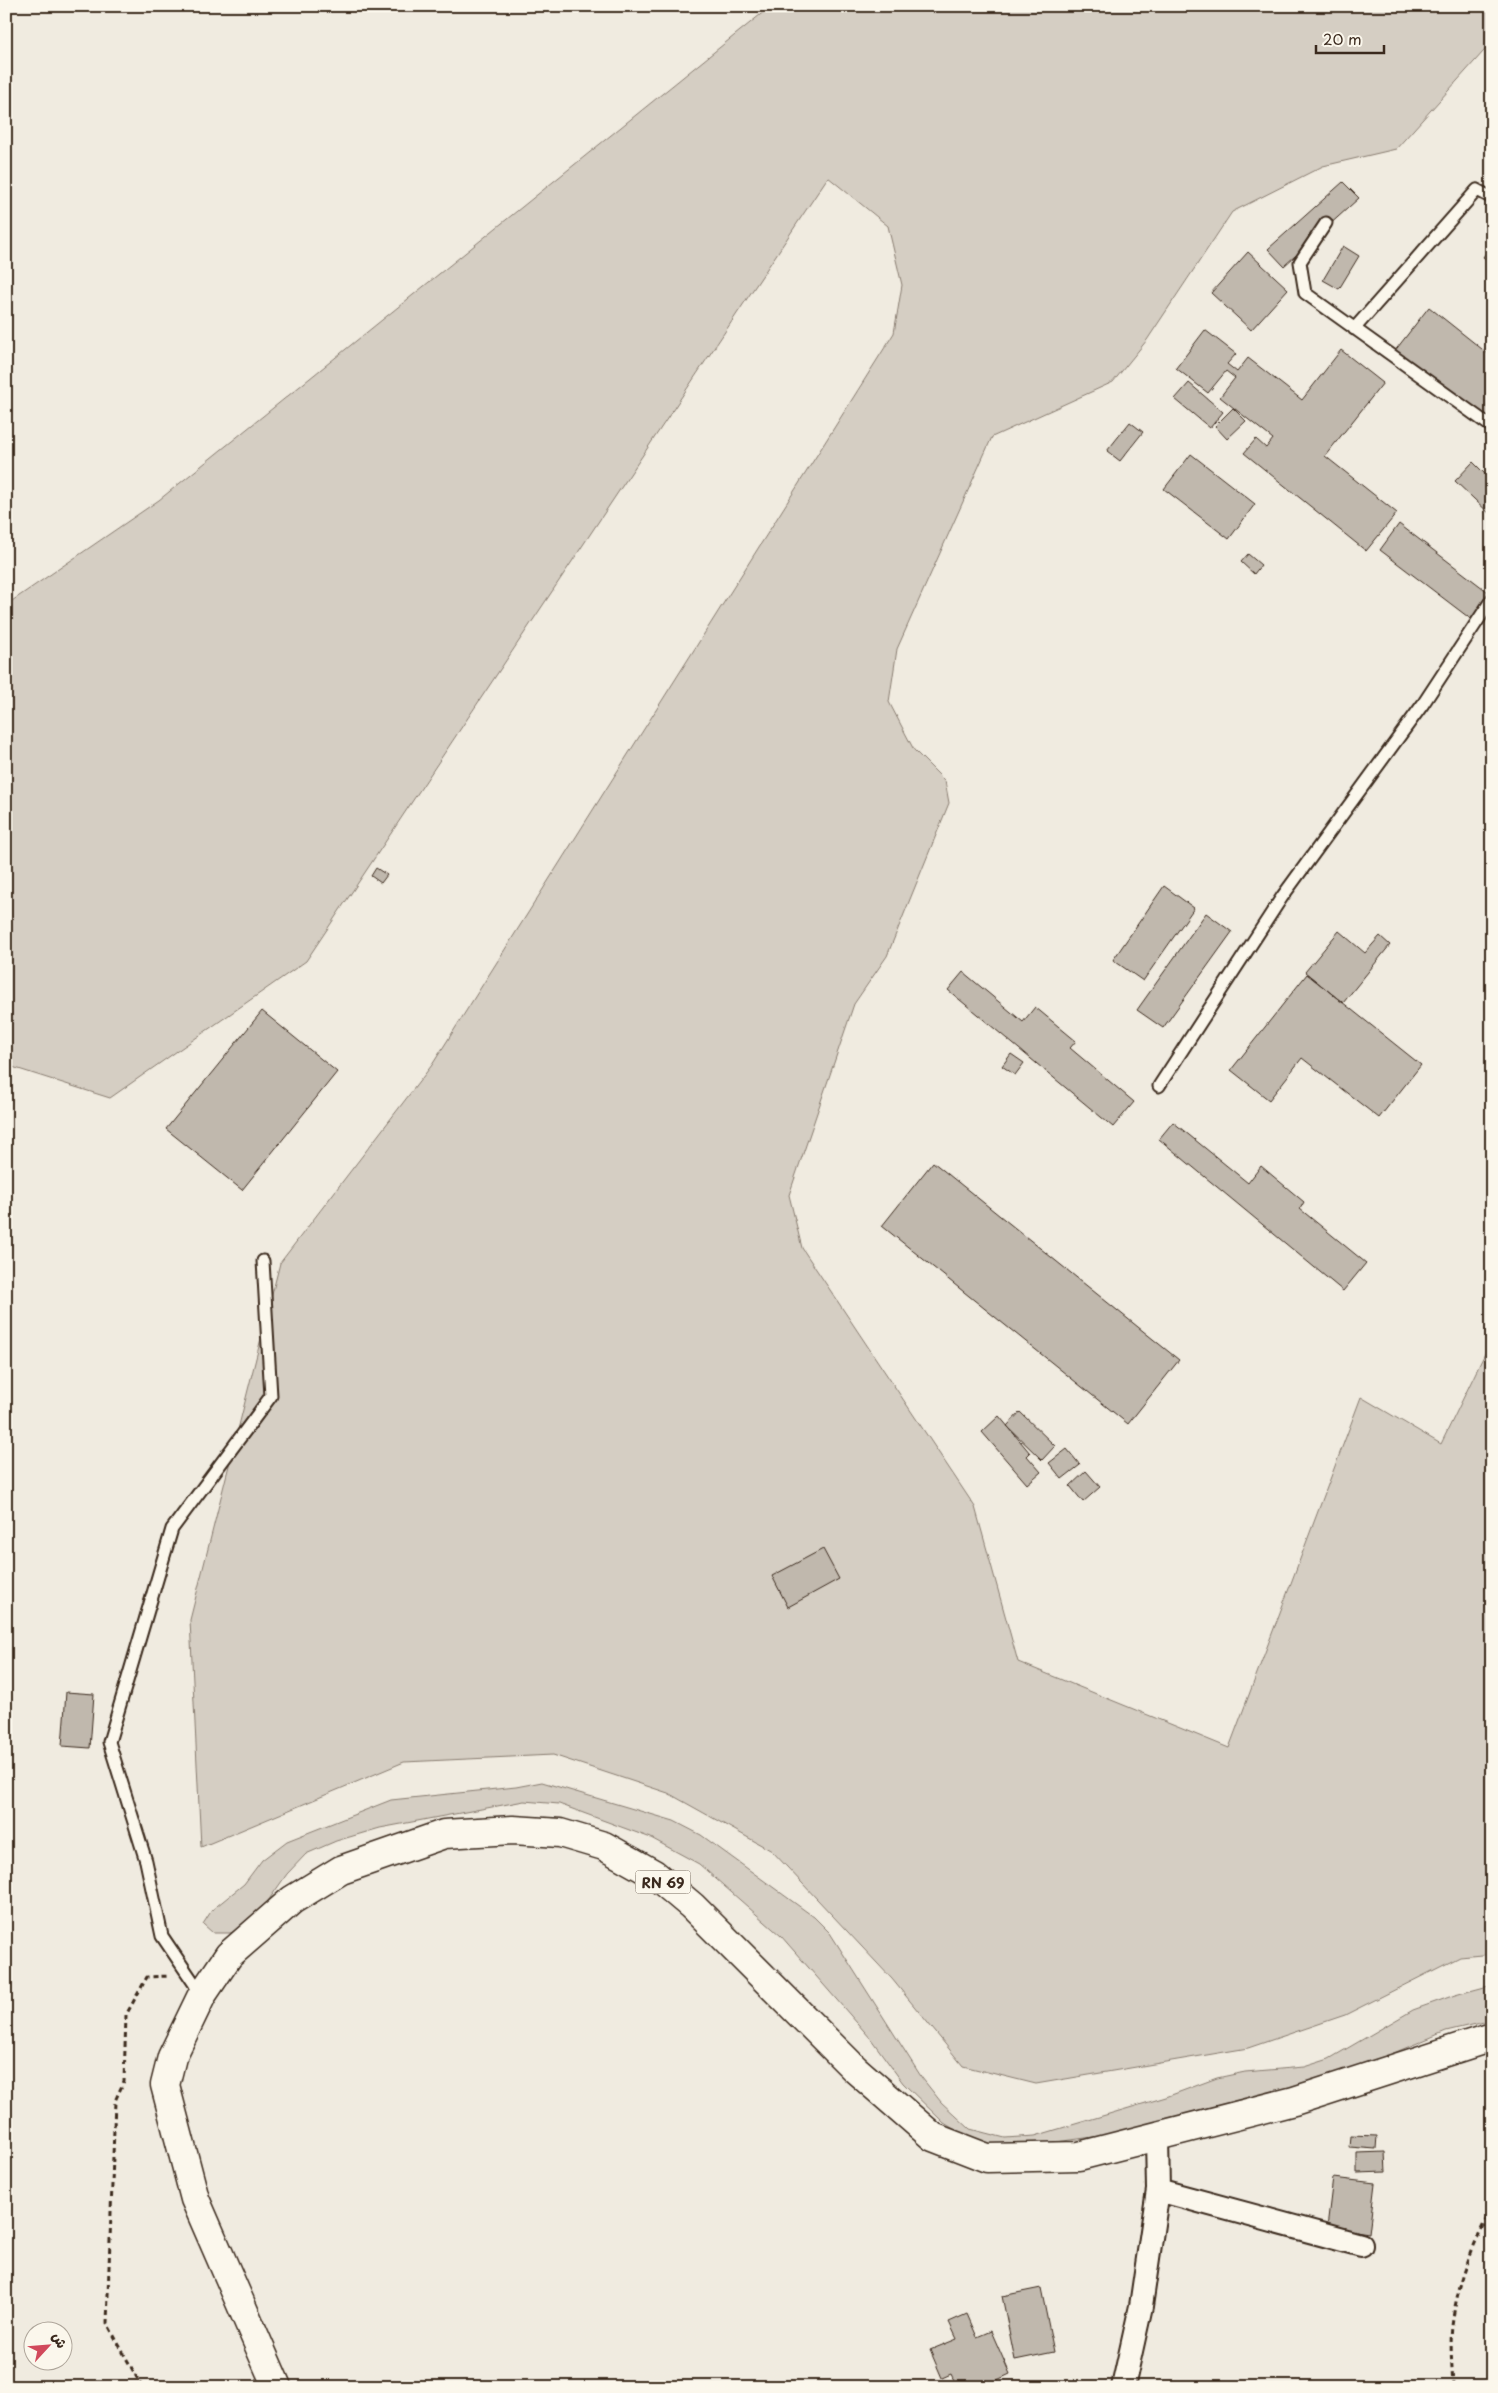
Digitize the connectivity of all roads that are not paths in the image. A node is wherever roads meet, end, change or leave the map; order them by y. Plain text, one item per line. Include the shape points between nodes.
1 (1492, 198) edge
2 (1326, 224) dead end
3 (1354, 329) junction
4 (1492, 427) edge
5 (1492, 599) edge
6 (1159, 1086) dead end
7 (263, 1261) dead end
8 (202, 1995) junction
9 (1492, 2037) edge
10 (1157, 2137) junction
11 (1158, 2190) junction
12 (1361, 2245) dead end
13 (277, 2387) edge
14 (1123, 2387) edge

1 - 3 lane via 1477,190
2 - 3 lane via 1300,262 1305,294
3 - 4 lane
5 - 6 lane via 1423,704 1282,897
7 - 8 lane via 271,1396 172,1529 109,1742 146,1861 162,1936
8 - 10 main road, RN 69 via 228,1954 292,1900 341,1870 444,1834 513,1830 560,1833 604,1846 654,1874 692,1906 855,2069 933,2137 987,2158 1079,2156
8 - 13 main road, RN 69 via 172,2057 165,2085 195,2199
9 - 10 main road, RN 69 via 1294,2101
10 - 11 street
11 - 12 street
11 - 14 street via 1140,2306

